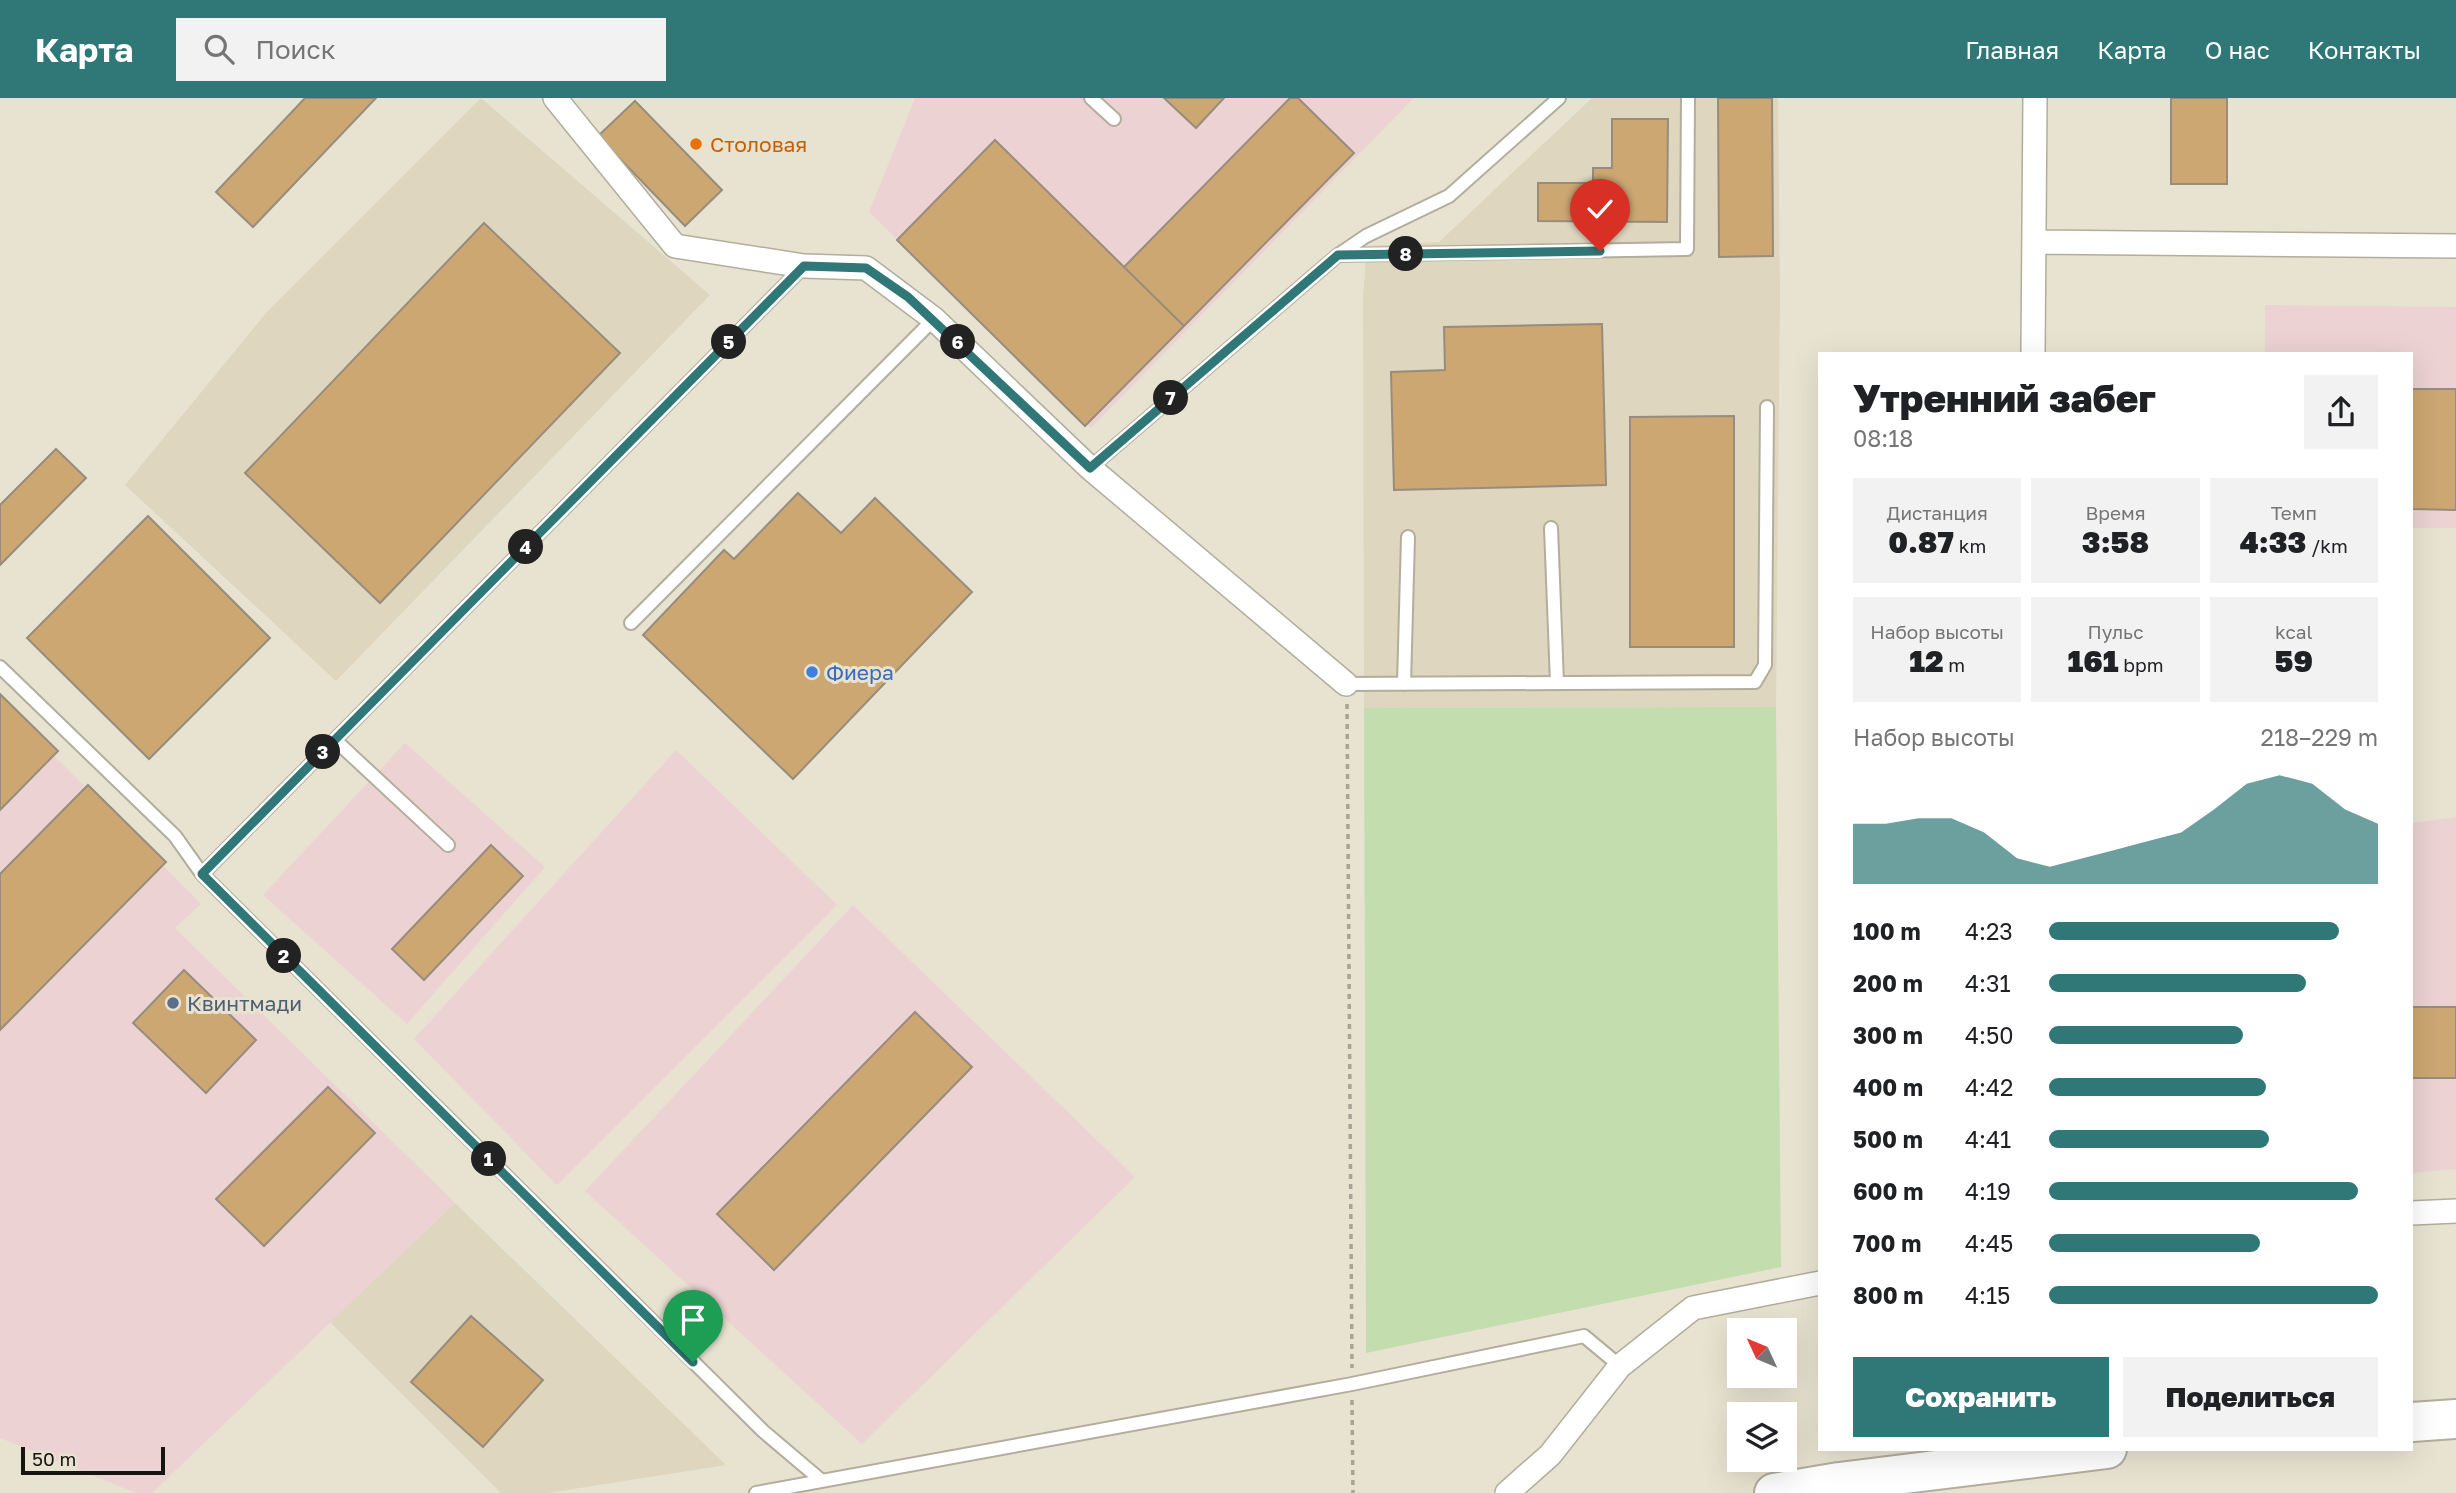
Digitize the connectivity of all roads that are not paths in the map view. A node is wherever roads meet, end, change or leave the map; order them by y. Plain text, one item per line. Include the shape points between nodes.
1 (555, 98) edge
2 (1091, 98) edge
3 (1559, 98) edge
4 (1688, 98) edge
5 (2035, 98) edge
6 (1114, 119) dead end
7 (2034, 242) junction
8 (2456, 246) edge
9 (1338, 255) junction
10 (804, 266) junction
11 (934, 319) junction
12 (2033, 352) edge
13 (1767, 407) dead end
14 (1090, 468) junction
15 (1551, 528) dead end
16 (1408, 537) dead end
17 (631, 623) dead end
18 (0, 667) edge
19 (1557, 683) junction
20 (1346, 684) joint
21 (1404, 684) junction
22 (335, 740) junction
23 (447, 845) dead end
24 (202, 874) junction
25 (2456, 1211) edge
26 (2413, 1213) edge
27 (1818, 1283) edge
28 (1620, 1366) junction
29 (2456, 1419) edge
30 (2413, 1422) edge
31 (2091, 1451) edge
32 (822, 1481) junction
33 (755, 1493) edge
34 (1507, 1493) edge
35 (1774, 1493) edge

1 - 10 street via 676,246
2 - 6 lane
3 - 9 lane via 1449,196 1366,236
4 - 9 lane via 1687,249
5 - 7 street
7 - 8 street
7 - 12 street
9 - 14 lane
10 - 11 street via 866,268
10 - 22 lane
11 - 14 street
11 - 17 lane
13 - 19 lane via 1765,665 1755,682
14 - 20 street
15 - 19 lane
16 - 21 lane
18 - 24 lane via 175,836
19 - 21 lane
20 - 21 lane
22 - 23 lane
22 - 24 lane
24 - 32 lane via 763,1431
25 - 26 street
27 - 28 street via 1693,1308
28 - 32 lane via 1584,1336 1352,1384
28 - 34 street via 1550,1455
29 - 30 highway
31 - 35 highway
32 - 33 lane

